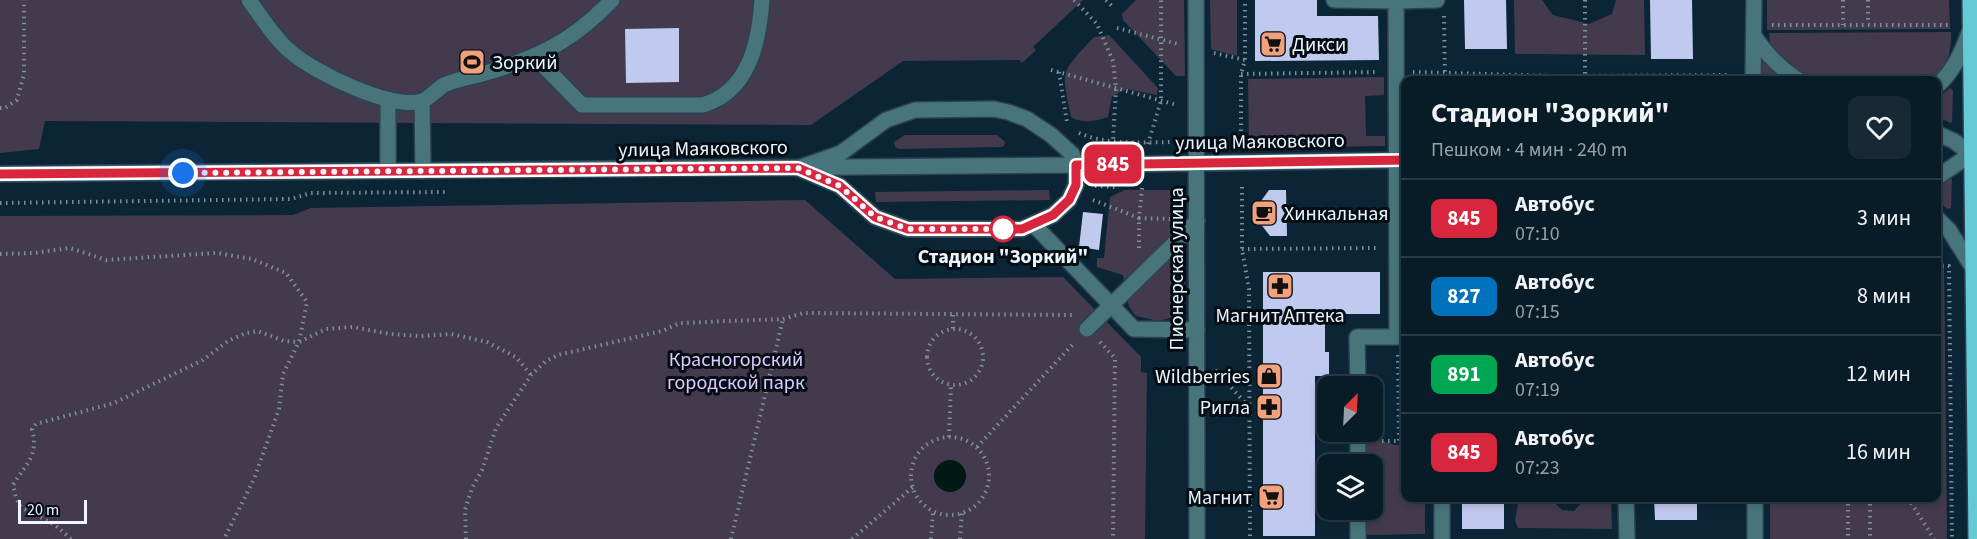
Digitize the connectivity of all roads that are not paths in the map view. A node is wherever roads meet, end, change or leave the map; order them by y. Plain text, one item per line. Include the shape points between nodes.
1 (249, 0) edge
2 (612, 0) edge
3 (762, 0) edge
4 (1196, 0) edge
5 (1334, 0) edge
6 (1437, 0) edge
7 (1754, 0) edge
8 (1970, 0) edge
9 (1396, 1) edge
10 (1970, 30) junction
11 (1754, 36) junction
12 (534, 56) junction
13 (1753, 76) edge
14 (1791, 76) edge
15 (1941, 82) edge
16 (388, 101) junction
17 (422, 101) junction
18 (1941, 135) edge
19 (1971, 154) junction
20 (1401, 160) edge
21 (1197, 163) junction
22 (1076, 165) junction
23 (798, 168) junction
24 (388, 171) junction
25 (423, 171) junction
26 (0, 174) edge
27 (1941, 174) edge
28 (1197, 221) junction
29 (1941, 222) edge
30 (1034, 225) junction
31 (1973, 268) junction
32 (1111, 305) junction
33 (1087, 329) road end
34 (1197, 330) junction
35 (1400, 337) edge
36 (1358, 376) edge
37 (1976, 496) edge
38 (1442, 502) edge
39 (1626, 502) edge
40 (1755, 502) edge
41 (1358, 520) edge
42 (1197, 539) edge
43 (1358, 539) edge
44 (1443, 539) edge
45 (1627, 539) edge
46 (1755, 539) edge
47 (1976, 539) edge

1 - 16 street via 292,53 330,77
2 - 12 street via 583,27
3 - 12 street via 754,53 744,72 718,101 703,105 582,105
4 - 21 street, Пионерская улица
5 - 9 street
6 - 9 street
7 - 11 street
8 - 10 main road
9 - 20 street
10 - 15 street via 1959,60
10 - 19 main road
11 - 13 street
11 - 14 street via 1768,56
12 - 17 street via 444,85
16 - 17 street
16 - 24 street
17 - 25 street
18 - 19 street
19 - 27 street
19 - 31 main road
20 - 21 street, улица Маяковского
20 - 35 street via 1396,248
21 - 22 street, улица Маяковского
21 - 28 street, Пионерская улица
22 - 23 street, улица Маяковского
22 - 23 street via 1072,154 1027,119 1008,112 973,109 915,110 886,120 841,153
22 - 30 street via 1076,185 1069,200
23 - 25 street, улица Маяковского
23 - 30 street via 840,186 875,217 908,229 1022,229
24 - 25 street, улица Маяковского
24 - 26 street, улица Маяковского
28 - 32 street
28 - 34 street, Пионерская улица
29 - 31 street
30 - 32 street
31 - 37 main road
32 - 33 street
32 - 34 street via 1134,329
34 - 42 street, Пионерская улица
35 - 36 street via 1357,337
37 - 47 main road
38 - 44 street
39 - 45 street
40 - 46 street
41 - 43 street

